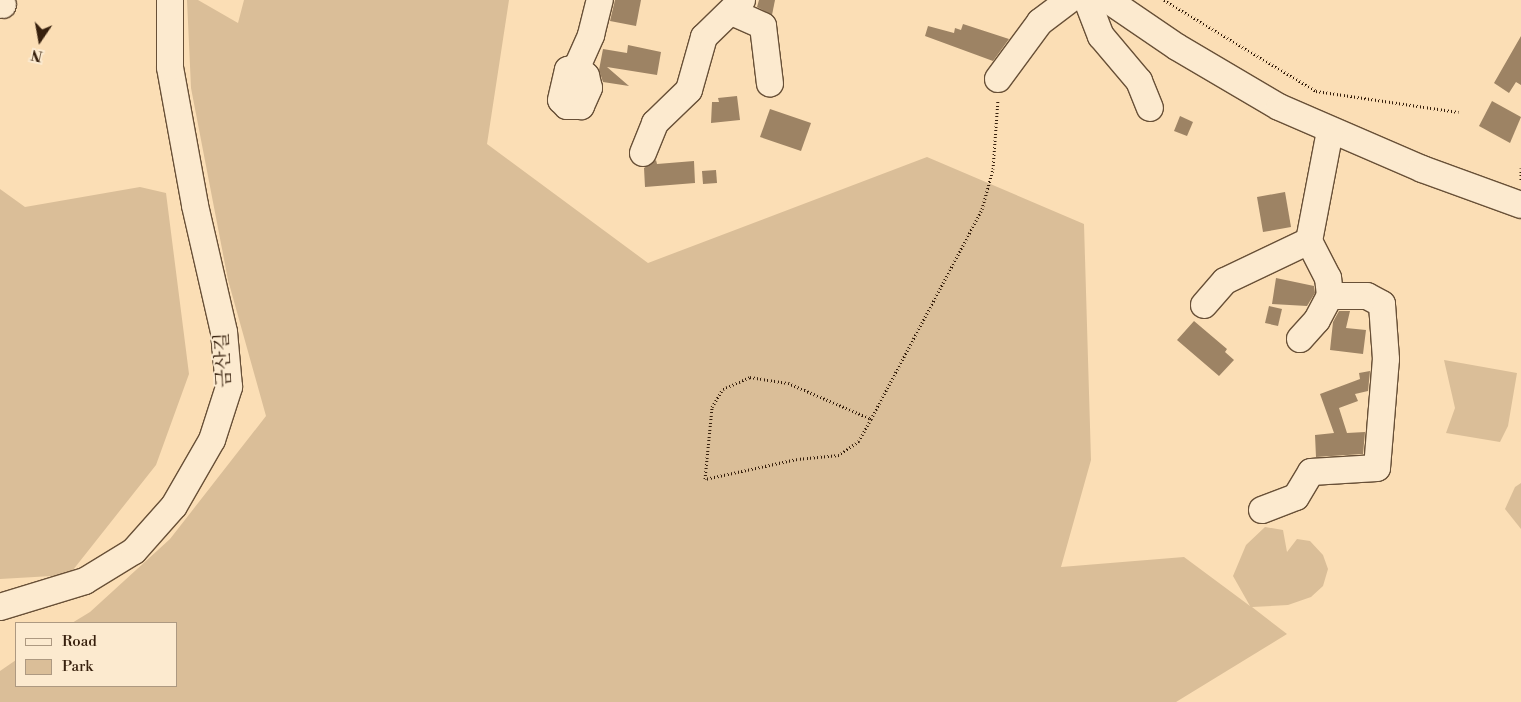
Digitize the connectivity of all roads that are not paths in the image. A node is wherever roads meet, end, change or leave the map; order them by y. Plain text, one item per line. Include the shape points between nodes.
1 (170, 0) edge
2 (600, 0) edge
3 (1069, 0) edge
4 (1088, 0) edge
5 (1108, 0) edge
6 (737, 6) edge
7 (577, 67) dead end
8 (998, 79) road end
9 (770, 84) dead end
10 (1150, 108) dead end
11 (1330, 131) junction
12 (643, 153) dead end
13 (1521, 205) edge
14 (1309, 241) junction
15 (1330, 296) junction
16 (1204, 305) dead end
17 (1300, 340) dead end
18 (1262, 510) dead end
19 (0, 607) edge

1 - 19 street, 금산길 via 170,67 195,205 224,332 229,387 212,440 174,506 134,551 84,581
2 - 7 street via 591,35
3 - 8 street via 1040,22
4 - 10 street via 1101,36 1140,81
5 - 11 street via 1177,47 1279,107
6 - 9 street via 763,26
6 - 12 street via 704,37 689,90 655,123
11 - 13 street via 1422,170
11 - 14 street
14 - 15 street via 1328,278
14 - 16 street via 1225,281
15 - 17 street via 1317,320
15 - 18 street via 1367,296 1382,304 1386,359 1377,468 1311,472 1296,497

